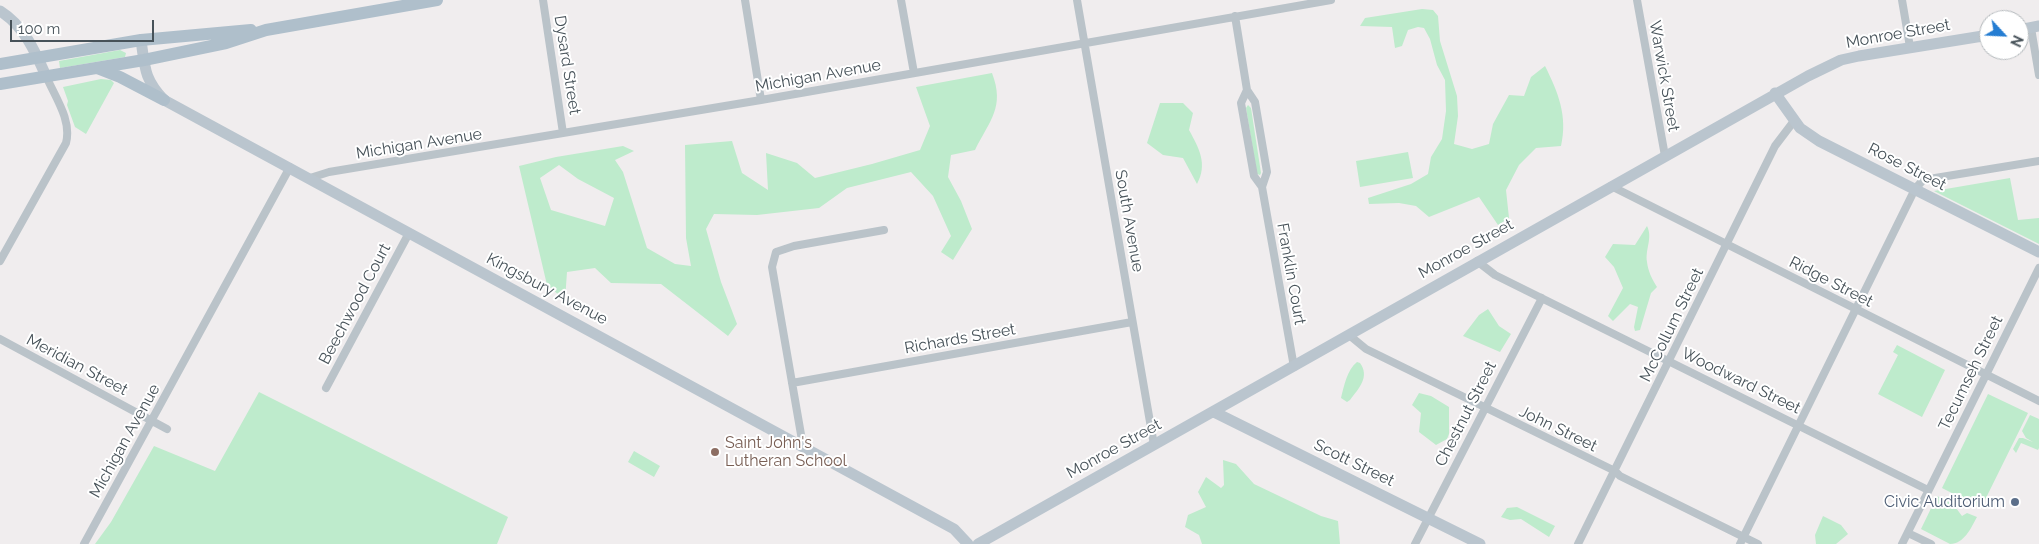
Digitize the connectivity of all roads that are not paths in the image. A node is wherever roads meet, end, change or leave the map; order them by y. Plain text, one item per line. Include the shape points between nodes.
1 (437, 0) edge
2 (543, 0) edge
3 (745, 0) edge
4 (901, 0) edge
5 (1077, 0) edge
6 (1331, 0) edge
7 (1637, 0) edge
8 (1902, 0) edge
9 (386, 4) edge
10 (0, 11) edge
11 (1235, 16) junction
12 (2035, 27) edge
13 (266, 30) junction
14 (1979, 37) edge
15 (142, 40) junction
16 (1085, 43) junction
17 (1910, 47) junction
18 (38, 57) junction
19 (144, 60) junction
20 (0, 64) edge
21 (98, 68) junction
22 (914, 73) junction
23 (2039, 75) edge
24 (46, 76) junction
25 (0, 84) edge
26 (1247, 90) junction
27 (1775, 93) junction
28 (164, 100) junction
29 (762, 100) junction
30 (1794, 120) junction
31 (563, 133) junction
32 (1665, 156) junction
33 (2039, 161) edge
34 (290, 167) junction
35 (310, 178) junction
36 (1611, 186) junction
37 (1262, 187) junction
38 (1915, 189) junction
39 (884, 230) dead end
40 (409, 233) junction
41 (1727, 246) junction
42 (2039, 252) edge
43 (0, 261) edge
44 (1477, 261) junction
45 (2039, 268) edge
46 (1542, 298) junction
47 (1856, 310) junction
48 (1132, 322) junction
49 (1349, 335) junction
50 (0, 339) edge
51 (1669, 361) junction
52 (1294, 367) junction
53 (1986, 375) junction
54 (792, 383) junction
55 (326, 388) dead end
56 (2039, 401) edge
57 (1485, 408) junction
58 (1214, 412) junction
59 (152, 421) junction
60 (1798, 425) junction
61 (167, 430) dead end
62 (803, 446) junction
63 (1154, 446) junction
64 (1614, 471) junction
65 (1928, 490) junction
66 (1429, 519) junction
67 (1908, 533) junction
68 (1741, 540) edge
69 (84, 544) edge
70 (968, 544) edge
71 (978, 544) edge
72 (1415, 544) edge
73 (1480, 544) edge
74 (1578, 544) edge
75 (1758, 544) edge
76 (1902, 544) edge
77 (1931, 544) edge

1 - 9 main road
2 - 31 street, Dysard Street
3 - 29 street
4 - 22 street
5 - 16 street, South Avenue
6 - 11 street, Michigan Avenue
7 - 32 street, Warwick Street
8 - 17 street
9 - 13 main road
10 - 18 street via 19,26
11 - 16 street, Michigan Avenue
11 - 26 street, Franklin Court
12 - 23 street
13 - 15 main road
13 - 19 main road via 226,43
14 - 17 street, Monroe Street
15 - 18 main road
15 - 19 street, Kingsbury Avenue
16 - 22 street, Michigan Avenue
16 - 48 street, South Avenue
17 - 27 street, Monroe Street via 1841,60
18 - 20 main road
18 - 24 street
19 - 21 main road
19 - 28 street, Kingsbury Avenue via 146,76
21 - 24 main road
21 - 28 main road
22 - 29 street, Michigan Avenue
24 - 25 main road
24 - 43 street via 63,113 68,134 66,143
26 - 37 street, Franklin Court via 1255,102 1267,172
26 - 37 street, Franklin Court via 1241,103 1254,176
27 - 30 street, Rose Street
27 - 32 street, Monroe Street
28 - 34 street, Kingsbury Avenue
29 - 31 street, Michigan Avenue
30 - 38 street, Rose Street via 1819,141
30 - 41 street, McCollum Street via 1775,146
31 - 35 street, Michigan Avenue via 329,172
32 - 36 street, Monroe Street
33 - 38 street via 1923,180
34 - 35 street, Kingsbury Avenue
34 - 59 street, Michigan Avenue
35 - 40 street, Kingsbury Avenue
36 - 41 street, Ridge Street
36 - 44 street, Monroe Street
37 - 52 street, Franklin Court
38 - 42 street, Rose Street
38 - 47 street
39 - 54 street via 776,252 772,267
40 - 55 street, Beechwood Court
40 - 62 street, Kingsbury Avenue
41 - 47 street, Ridge Street
41 - 51 street, McCollum Street
44 - 46 street, Woodward Street via 1495,275
44 - 49 street, Monroe Street
45 - 53 street, Tecumseh Street
46 - 51 street, Woodward Street
46 - 57 street, Chestnut Street
47 - 53 street, Ridge Street
47 - 60 street
48 - 54 street, Richards Street
48 - 63 street, South Avenue
49 - 52 street, Monroe Street
49 - 57 street, John Street via 1366,349
50 - 59 street, Meridian Street
51 - 60 street, Woodward Street
51 - 64 street, McCollum Street
52 - 58 street, Monroe Street
53 - 56 street, Ridge Street
53 - 65 street, Tecumseh Street
54 - 62 street
57 - 64 street, John Street
57 - 66 street, Chestnut Street
58 - 63 street, Monroe Street
58 - 66 street, Scott Street
59 - 61 street, Meridian Street
59 - 69 street, Michigan Avenue
60 - 65 street, Woodward Street
60 - 68 street
62 - 70 street, Kingsbury Avenue via 954,529
63 - 71 street, Monroe Street
64 - 68 street, John Street
64 - 74 street, McCollum Street
65 - 67 street
66 - 72 street, Chestnut Street
66 - 73 street, Scott Street
67 - 76 street
67 - 77 street
68 - 75 street, John Street

